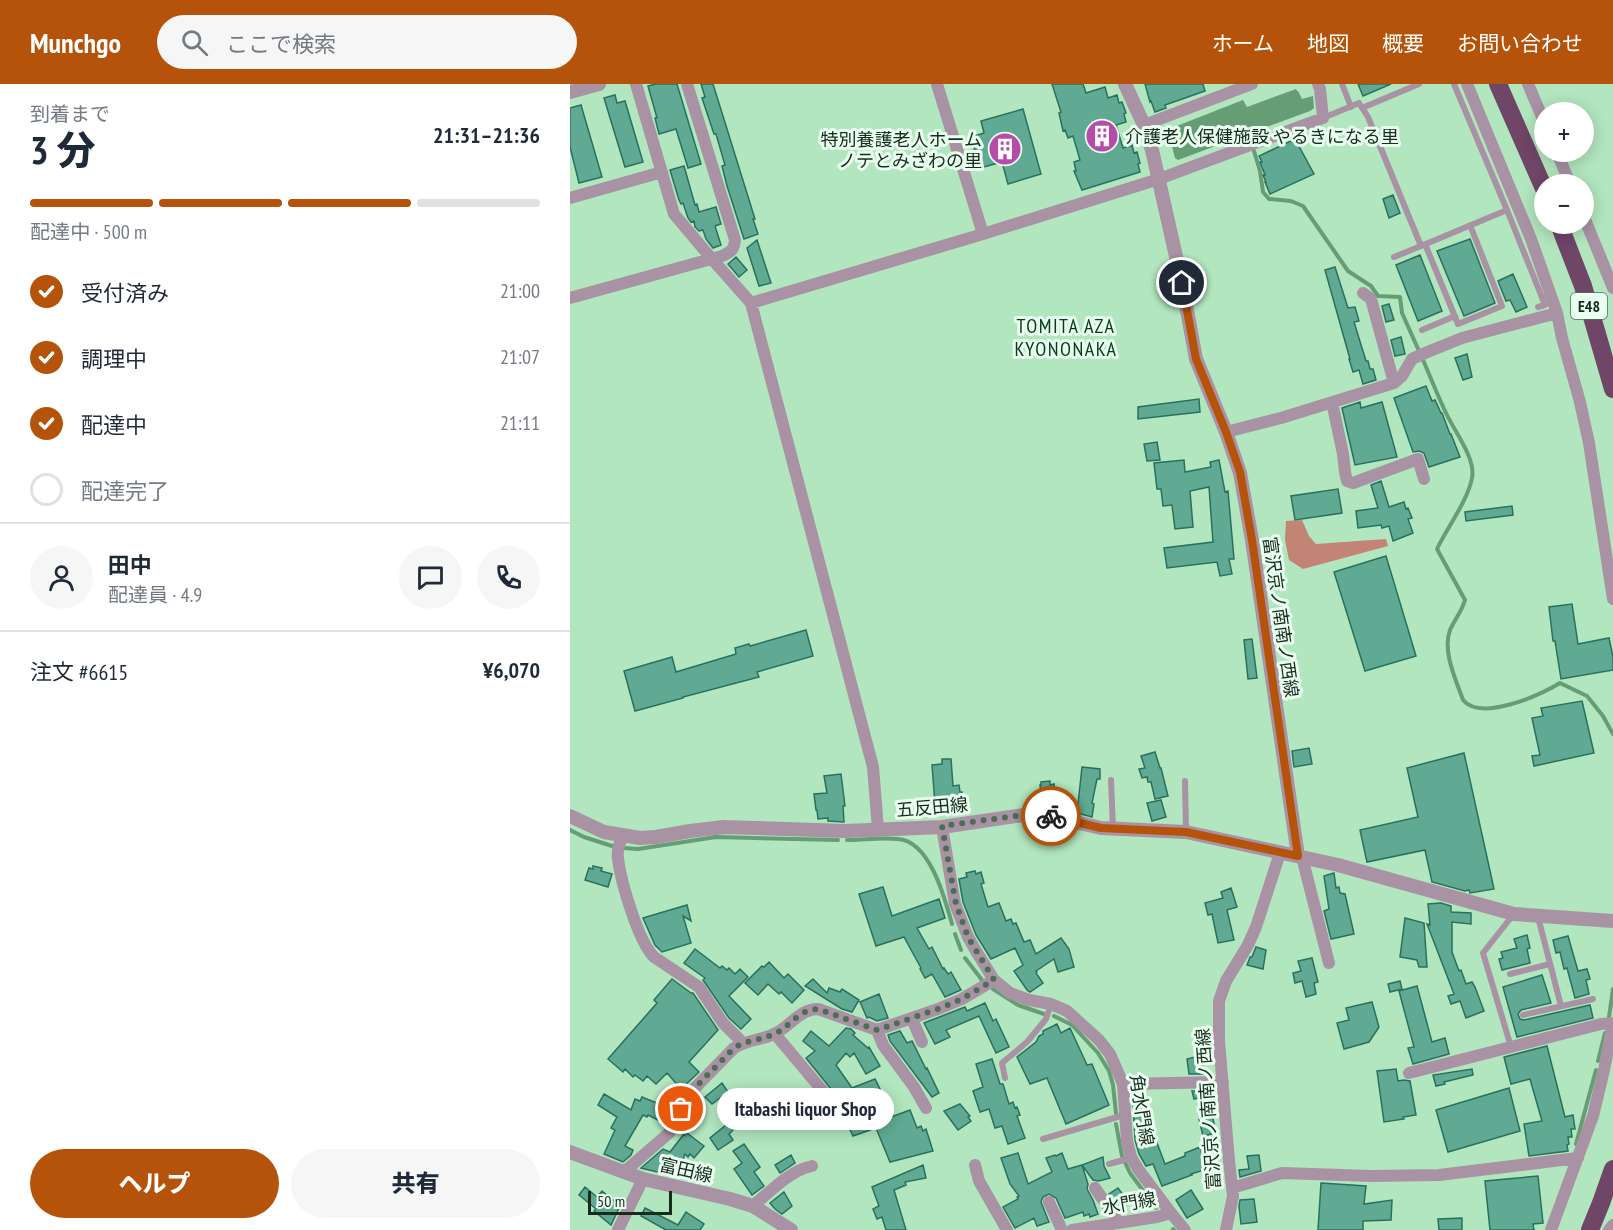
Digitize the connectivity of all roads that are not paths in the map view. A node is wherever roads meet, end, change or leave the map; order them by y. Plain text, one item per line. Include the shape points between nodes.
1 (599, 84) edge
2 (636, 84) edge
3 (687, 84) edge
4 (937, 84) edge
5 (1125, 84) edge
6 (1252, 84) edge
7 (1318, 84) edge
8 (1342, 84) edge
9 (1419, 84) edge
10 (1454, 84) edge
11 (1467, 84) edge
12 (1498, 84) edge
13 (1503, 84) edge
14 (1528, 84) edge
15 (1225, 89) edge
16 (570, 92) edge
17 (1536, 102) edge
18 (1351, 106) junction
19 (1362, 108) junction
20 (1323, 118) junction
21 (1144, 125) junction
22 (662, 172) junction
23 (1538, 174) edge
24 (1538, 174) edge
25 (1159, 179) junction
26 (570, 198) edge
27 (1507, 210) junction
28 (1470, 225) junction
29 (983, 234) junction
30 (1563, 234) edge
31 (1591, 234) edge
32 (1423, 245) junction
33 (1394, 257) dead end
34 (712, 259) junction
35 (1613, 288) edge
36 (1363, 293) dead end
37 (570, 298) edge
38 (751, 303) junction
39 (1538, 307) dead end
40 (1557, 313) junction
41 (1455, 316) junction
42 (1422, 330) dead end
43 (1394, 383) junction
44 (1613, 389) edge
45 (1332, 402) junction
46 (1226, 432) junction
47 (1424, 479) dead end
48 (1613, 599) edge
49 (1111, 780) dead end
50 (1185, 781) dead end
51 (570, 816) edge
52 (942, 826) junction
53 (878, 829) junction
54 (1113, 829) junction
55 (1186, 832) junction
56 (623, 836) junction
57 (1280, 853) junction
58 (1300, 857) junction
59 (1514, 914) junction
60 (1538, 917) junction
61 (1613, 921) edge
62 (1329, 963) dead end
63 (1550, 964) junction
64 (1510, 974) dead end
65 (994, 980) junction
66 (1593, 999) dead end
67 (1051, 1004) junction
68 (1561, 1006) junction
69 (1523, 1015) dead end
70 (912, 1019) junction
71 (1613, 1023) edge
72 (877, 1030) junction
73 (775, 1034) junction
74 (922, 1042) dead end
75 (742, 1043) junction
76 (1511, 1047) junction
77 (1408, 1073) dead end
78 (1005, 1078) dead end
79 (1222, 1082) junction
80 (1123, 1084) junction
81 (926, 1108) dead end
82 (1124, 1115) junction
83 (837, 1121) dead end
84 (1042, 1139) dead end
85 (570, 1152) edge
86 (1578, 1158) junction
87 (1126, 1159) junction
88 (1109, 1164) dead end
89 (975, 1165) dead end
90 (812, 1166) dead end
91 (1613, 1169) edge
92 (625, 1171) junction
93 (643, 1179) junction
94 (1095, 1188) dead end
95 (1232, 1188) junction
96 (1049, 1202) dead end
97 (753, 1206) junction
98 (1171, 1214) junction
99 (1119, 1223) junction
100 (1613, 1225) edge
101 (618, 1230) edge
102 (791, 1230) edge
103 (1006, 1230) edge
104 (1062, 1230) edge
105 (1072, 1230) edge
106 (1185, 1230) edge
107 (1226, 1230) edge
108 (1551, 1230) edge
109 (1590, 1230) edge
110 (1609, 1230) edge

1 - 16 street
2 - 22 street
3 - 34 street via 735,240 731,252
4 - 29 street
5 - 21 street, 富沢京ノ南南ノ西線
6 - 15 street
7 - 20 street
8 - 18 lane
9 - 19 lane
10 - 27 lane
11 - 40 street
12 - 23 highway
13 - 24 highway
14 - 17 street
15 - 21 street
18 - 19 lane via 1359,103
18 - 20 lane
19 - 32 lane
20 - 25 street
21 - 25 street, 富沢京ノ南南ノ西線
22 - 26 street
22 - 34 street via 674,214
25 - 29 street
25 - 46 street, 富沢京ノ南南ノ西線 via 1196,359
27 - 28 lane
27 - 39 lane via 1545,305
28 - 32 lane
28 - 41 lane via 1502,306 1458,324
29 - 38 street
30 - 44 highway, E48 via 1583,286
31 - 35 street
32 - 33 lane
32 - 41 lane
34 - 37 street
34 - 38 street
36 - 43 street via 1371,299 1371,319
38 - 53 street via 873,767
40 - 43 street via 1462,338 1425,353 1413,359
40 - 48 street via 1589,443
41 - 42 lane
43 - 45 street
45 - 46 street
45 - 47 street via 1347,481 1353,483 1418,459
46 - 58 street, 富沢京ノ南南ノ西線 via 1240,472 1252,540
49 - 54 lane
50 - 55 lane
51 - 56 street, 五反田線 via 598,830
52 - 53 street, 五反田線
52 - 54 street, 五反田線 via 1030,814
52 - 65 street, 角水門線 via 956,904 968,937
53 - 56 street, 五反田線 via 724,827 656,837
54 - 55 street, 五反田線
55 - 57 street, 五反田線
56 - 75 street via 619,842 620,869 648,951 699,987
57 - 58 street, 五反田線
57 - 79 street, 富沢京ノ南南ノ西線 via 1256,927 1226,981 1220,1001
58 - 59 street, 五反田線
58 - 62 street
59 - 60 street, 五反田線
59 - 76 lane via 1483,953
60 - 61 street, 五反田線
60 - 63 lane
63 - 64 lane
63 - 68 lane
65 - 67 street, 角水門線 via 1010,993
65 - 70 street via 962,999
66 - 68 lane
67 - 78 lane via 1046,1019 1027,1042 1002,1063
67 - 80 street, 角水門線 via 1067,1011 1099,1040
68 - 69 lane
70 - 72 street
70 - 74 street
71 - 76 street
71 - 86 street via 1593,1116
72 - 73 street via 810,1009
72 - 81 street
73 - 75 street
73 - 83 street via 827,1096
75 - 92 street via 687,1096 669,1133
76 - 77 street
79 - 80 street
79 - 95 street, 富沢京ノ南南ノ西線
80 - 82 street, 角水門線
82 - 84 lane
82 - 87 street, 角水門線
85 - 92 street, 富田線
86 - 95 street via 1439,1175 1282,1173
86 - 108 street
87 - 88 lane
87 - 98 street, 角水門線
89 - 103 street via 978,1181
90 - 97 street via 782,1181
91 - 109 highway
92 - 93 street, 富田線
93 - 97 street, 富田線
93 - 101 street
94 - 99 street
95 - 107 street, 富沢京ノ南南ノ西線
96 - 104 street
97 - 102 street, 富田線
98 - 99 street, 水門線
98 - 106 street, 水門線
99 - 105 street, 水門線
100 - 110 street

